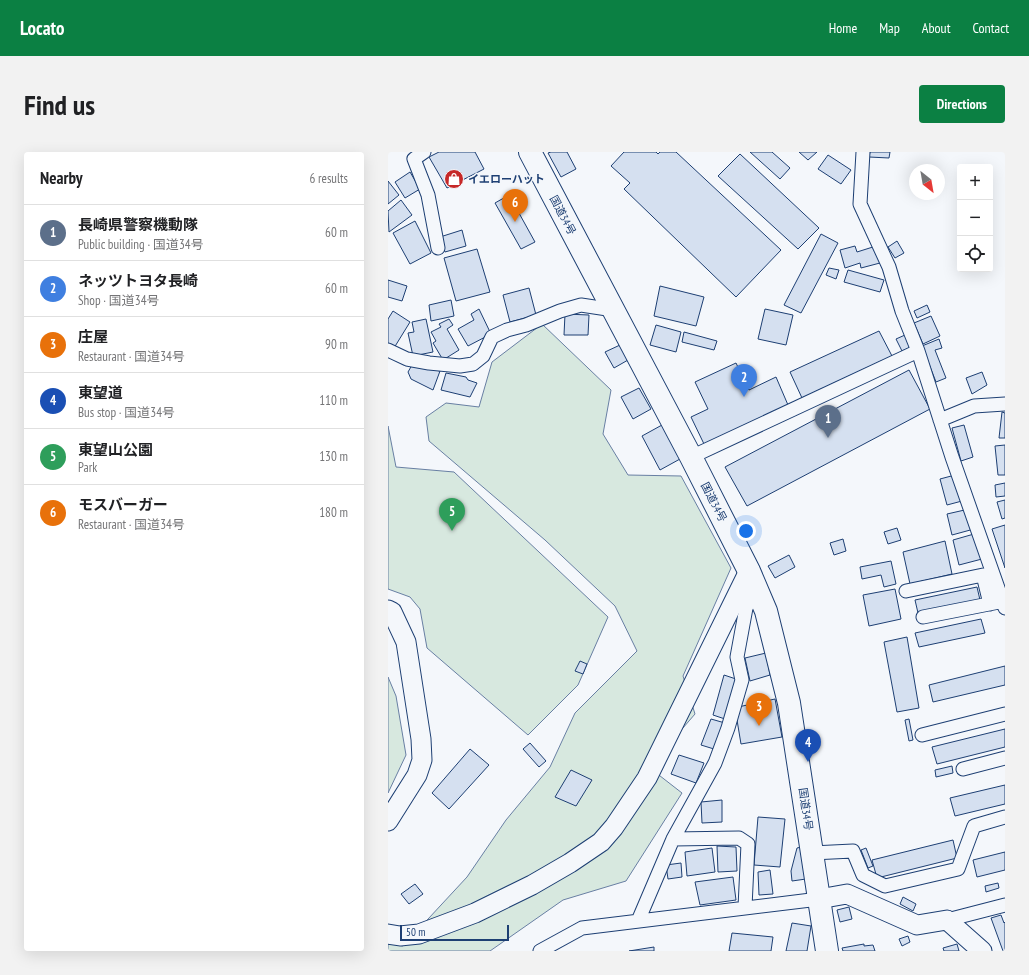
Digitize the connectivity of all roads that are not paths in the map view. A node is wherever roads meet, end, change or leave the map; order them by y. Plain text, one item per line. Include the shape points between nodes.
1 (424, 152) edge
2 (530, 152) edge
3 (863, 152) edge
4 (438, 248) dead end
5 (614, 310) junction
6 (388, 350) edge
7 (918, 351) junction
8 (1005, 404) edge
9 (940, 420) junction
10 (691, 457) junction
11 (753, 580) junction
12 (906, 591) dead end
13 (999, 604) edge
14 (388, 610) edge
15 (923, 617) dead end
16 (1005, 714) edge
17 (922, 735) dead end
18 (1005, 758) edge
19 (962, 769) dead end
20 (1005, 818) edge
21 (388, 821) edge
22 (673, 839) junction
23 (812, 853) junction
24 (819, 899) junction
25 (1005, 905) edge
26 (744, 907) junction
27 (948, 920) junction
28 (638, 921) junction
29 (388, 934) edge
30 (540, 951) edge
31 (827, 951) edge
32 (982, 951) edge

1 - 4 street via 414,159 428,195
2 - 5 highway, 国道34号
3 - 7 street via 860,204 889,267 902,311
5 - 6 street via 581,305 507,330 492,337 483,356 473,364 460,366 429,363
5 - 10 highway, 国道34号
7 - 9 street
7 - 10 street
8 - 9 street via 974,406
9 - 13 street
10 - 11 highway, 国道34号
11 - 22 street via 736,657 742,680 728,728 715,763
11 - 23 highway, 国道34号 via 766,611 789,703
11 - 29 street via 647,778 601,842 532,885 475,913 419,934
12 - 13 street via 982,575
13 - 15 street
14 - 21 street via 392,612 406,642 422,760 417,775
16 - 17 street
18 - 19 street
20 - 23 street via 974,826 958,869 885,886 863,875 853,851
22 - 26 street via 739,838 748,844
22 - 28 street
23 - 24 highway, 国道34号
24 - 26 street
24 - 27 street via 846,894 917,925
24 - 31 highway, 国道34号
25 - 27 street
26 - 28 street
27 - 32 street
28 - 30 street via 582,928

